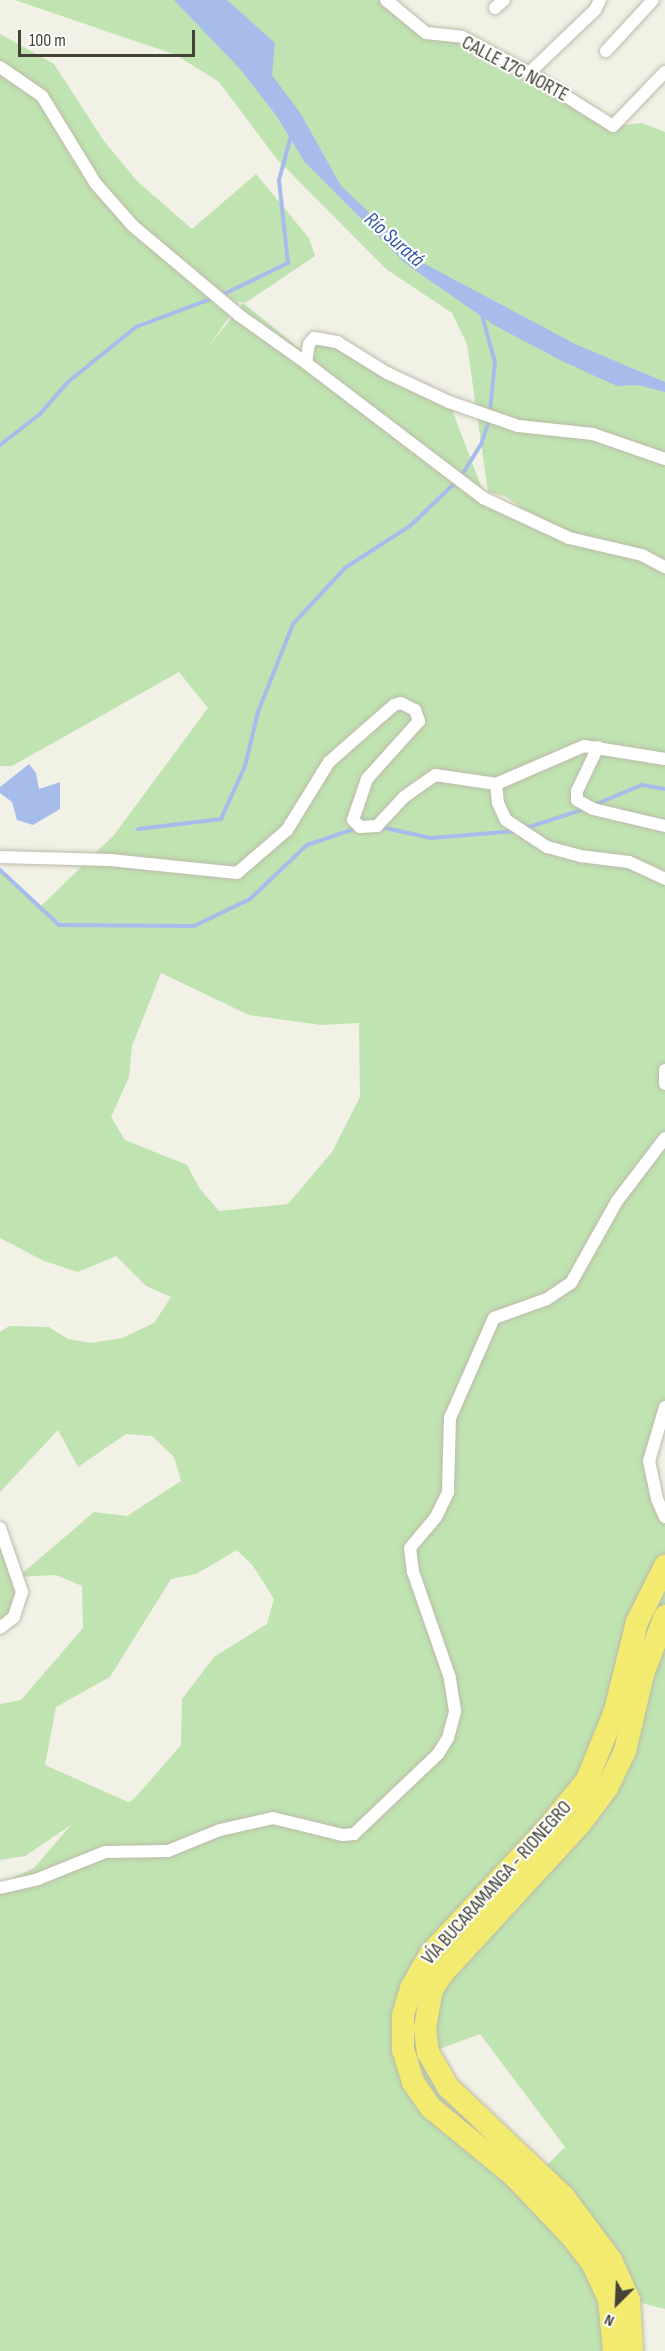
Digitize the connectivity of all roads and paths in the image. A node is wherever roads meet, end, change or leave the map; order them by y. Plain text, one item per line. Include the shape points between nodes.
1 (386, 0) edge
2 (600, 0) edge
3 (653, 0) edge
4 (606, 51) dead end
5 (0, 68) edge
6 (665, 72) edge
7 (530, 73) junction
8 (306, 363) junction
9 (665, 459) edge
10 (665, 567) edge
11 (598, 747) junction
12 (665, 759) edge
13 (496, 784) junction
14 (665, 826) edge
15 (0, 857) edge
16 (665, 879) edge
17 (665, 1070) edge
18 (665, 1084) edge
19 (665, 1138) edge
20 (665, 1407) edge
21 (665, 1517) edge
22 (0, 1528) edge
23 (665, 1566) edge
24 (665, 1616) edge
25 (0, 1628) edge
26 (0, 1888) edge
27 (614, 2351) edge
28 (632, 2351) edge

1 - 7 street, CALLE 17C NORTE via 426,33 462,37
2 - 7 street via 595,10
3 - 4 street
5 - 8 street via 42,96 100,190 133,226 238,315
6 - 7 street, CALLE 17C NORTE via 613,126
8 - 9 street via 311,340 333,340 387,373 449,402 518,426 592,434
8 - 10 street via 501,508 569,538 642,555
11 - 12 street
11 - 13 street via 584,746
11 - 14 street via 577,791 577,800 588,807
13 - 15 street via 435,775 404,797 377,826 360,827 352,820 367,779 419,721 415,710 401,703 329,762 287,830 237,873 110,860
13 - 16 street via 506,820 540,843 558,852 629,862
17 - 18 street
19 - 26 street via 616,1201 571,1282 547,1299 494,1318 450,1418 448,1492 436,1517 410,1548 413,1572 450,1678 455,1711 448,1738 438,1754 354,1834 343,1835 273,1818 220,1830 168,1851 105,1852 39,1879
20 - 21 street via 649,1461
22 - 25 street via 22,1592 14,1617
23 - 27 highway, VÍA BUCARAMANGA - RIONEGRO via 637,1622 615,1711 587,1780 546,1830 431,1953 411,1989 403,2015 406,2061 413,2082 431,2108 526,2188 593,2264 609,2299
24 - 28 highway, VÍA BUCARAMANGA - RIONEGRO via 643,1674 625,1751 607,1788 580,1824 442,1974 432,1990 425,2028 428,2053 448,2087 564,2197 611,2260 629,2300

